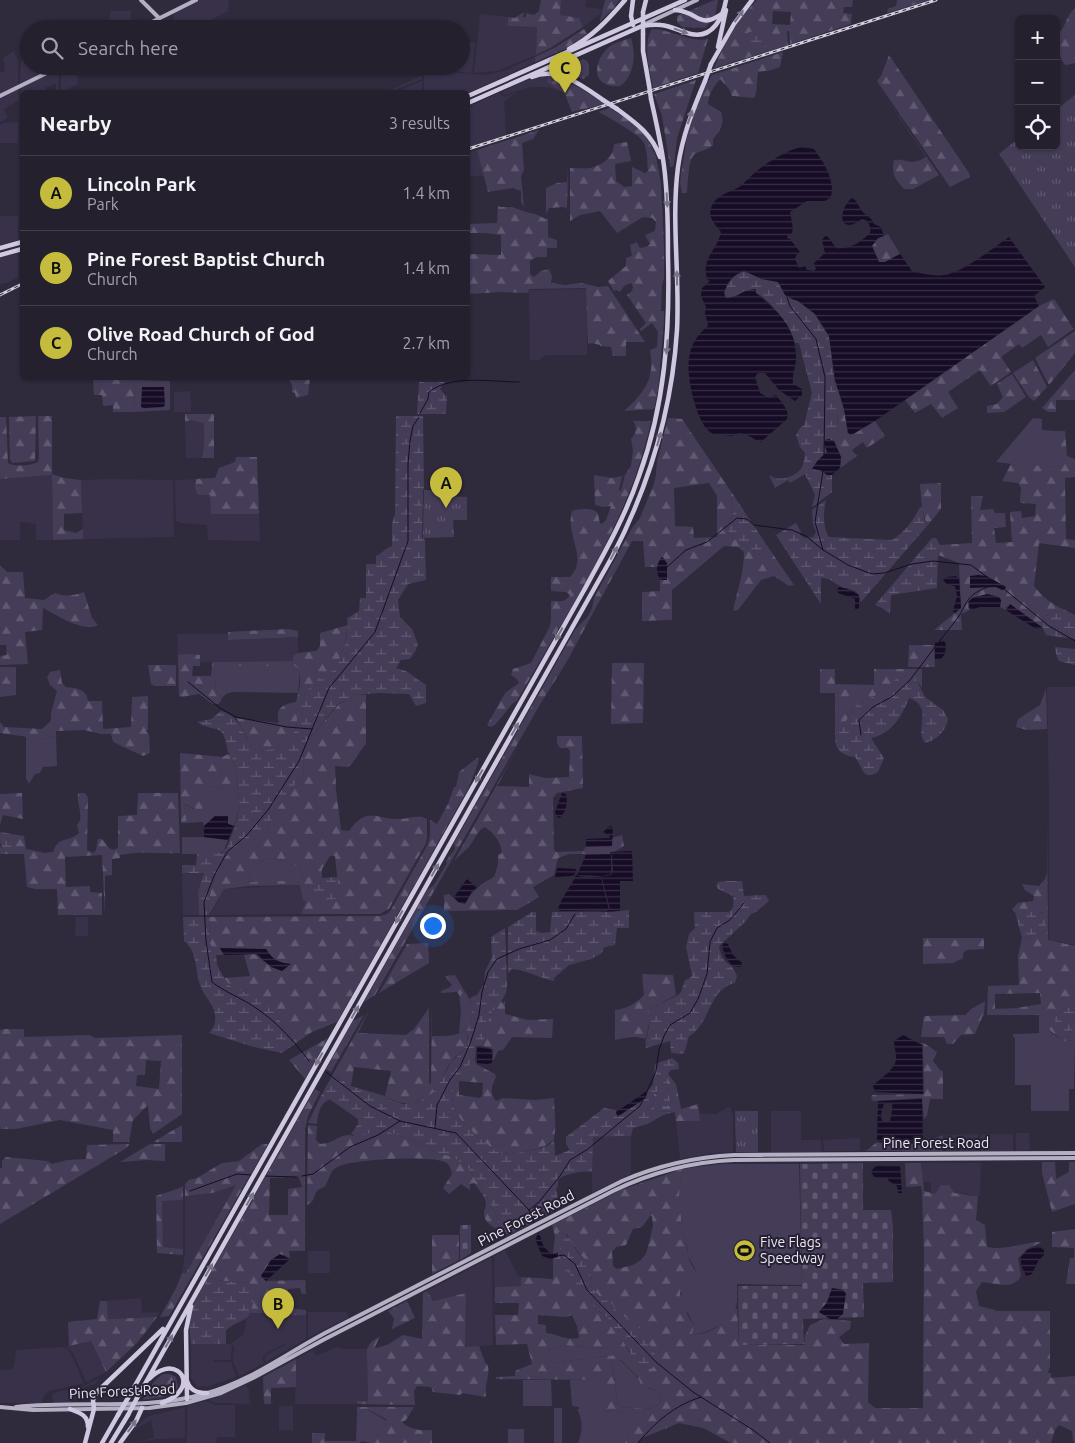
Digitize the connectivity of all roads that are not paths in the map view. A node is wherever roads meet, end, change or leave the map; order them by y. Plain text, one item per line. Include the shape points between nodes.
1 (141, 0) edge
2 (196, 0) edge
3 (625, 0) edge
4 (634, 0) edge
5 (645, 0) edge
6 (685, 0) edge
7 (697, 0) edge
8 (727, 0) edge
9 (752, 0) edge
10 (675, 10) junction
11 (723, 13) junction
12 (159, 18) junction
13 (155, 20) edge
14 (633, 26) junction
15 (620, 28) junction
16 (596, 46) junction
17 (712, 64) junction
18 (525, 71) junction
19 (43, 75) edge
20 (498, 90) junction
21 (0, 96) edge
22 (470, 97) edge
23 (470, 102) edge
24 (664, 173) junction
25 (20, 246) edge
26 (20, 246) edge
27 (0, 248) edge
28 (0, 254) edge
29 (1075, 1153) edge
30 (768, 1158) junction
31 (812, 1158) junction
32 (1075, 1158) edge
33 (193, 1299) junction
34 (169, 1322) junction
35 (186, 1375) junction
36 (145, 1384) junction
37 (208, 1394) junction
38 (187, 1399) junction
39 (162, 1403) junction
40 (0, 1407) edge
41 (94, 1407) junction
42 (14, 1408) junction
43 (142, 1408) junction
44 (70, 1409) junction
45 (88, 1434) junction
46 (85, 1443) edge
47 (102, 1443) edge
48 (111, 1443) edge
49 (120, 1443) edge

1 - 12 main road
2 - 12 main road
3 - 18 highway via 591,35
4 - 14 highway
5 - 24 highway, bridge via 644,59
6 - 14 highway
7 - 10 main road
8 - 11 highway
8 - 17 highway via 722,33
17 -> 9 highway via 734,24
10 - 11 highway via 685,11 705,21
10 - 14 main road
14 -> 11 highway via 659,24 702,34 714,28
12 - 13 main road
14 - 15 highway
14 - 16 highway
15 - 16 highway via 619,33
15 - 18 highway
16 - 20 highway
33 -> 17 highway, bridge via 612,557 636,508 659,440 671,382 677,319 677,177 685,134
18 - 20 highway via 499,85
18 - 22 highway
19 - 21 main road
20 - 23 highway
20 - 24 highway, bridge via 536,75 551,74 572,79 649,135
24 -> 34 highway via 669,299 665,366 652,434 629,502 583,592
25 - 27 highway
26 - 28 highway
29 - 31 main road, Pine Forest Road
30 - 31 main road, Pine Forest Road
30 - 37 main road, Pine Forest Road via 696,1158 652,1169 622,1181 311,1340 259,1371
30 - 43 main road, Pine Forest Road via 710,1162 653,1174 618,1188 233,1388 186,1403
31 - 32 main road, Pine Forest Road
33 - 35 highway via 186,1327
36 -> 33 highway
34 - 41 highway via 96,1393
34 - 47 highway, bridge
35 - 37 highway via 191,1388
35 - 38 highway
36 - 39 highway via 164,1368 178,1372 183,1380 181,1389
36 - 48 highway, bridge
37 - 38 main road, Pine Forest Road
38 - 39 main road, Pine Forest Road
39 - 41 main road, Pine Forest Road
40 - 42 main road, Pine Forest Road
41 - 42 main road, Pine Forest Road via 30,1405
41 - 43 main road, Pine Forest Road
41 - 44 main road, Pine Forest Road
41 - 45 highway
42 - 44 main road, Pine Forest Road
49 -> 43 highway
44 - 45 highway via 85,1416 89,1424
45 - 46 highway

